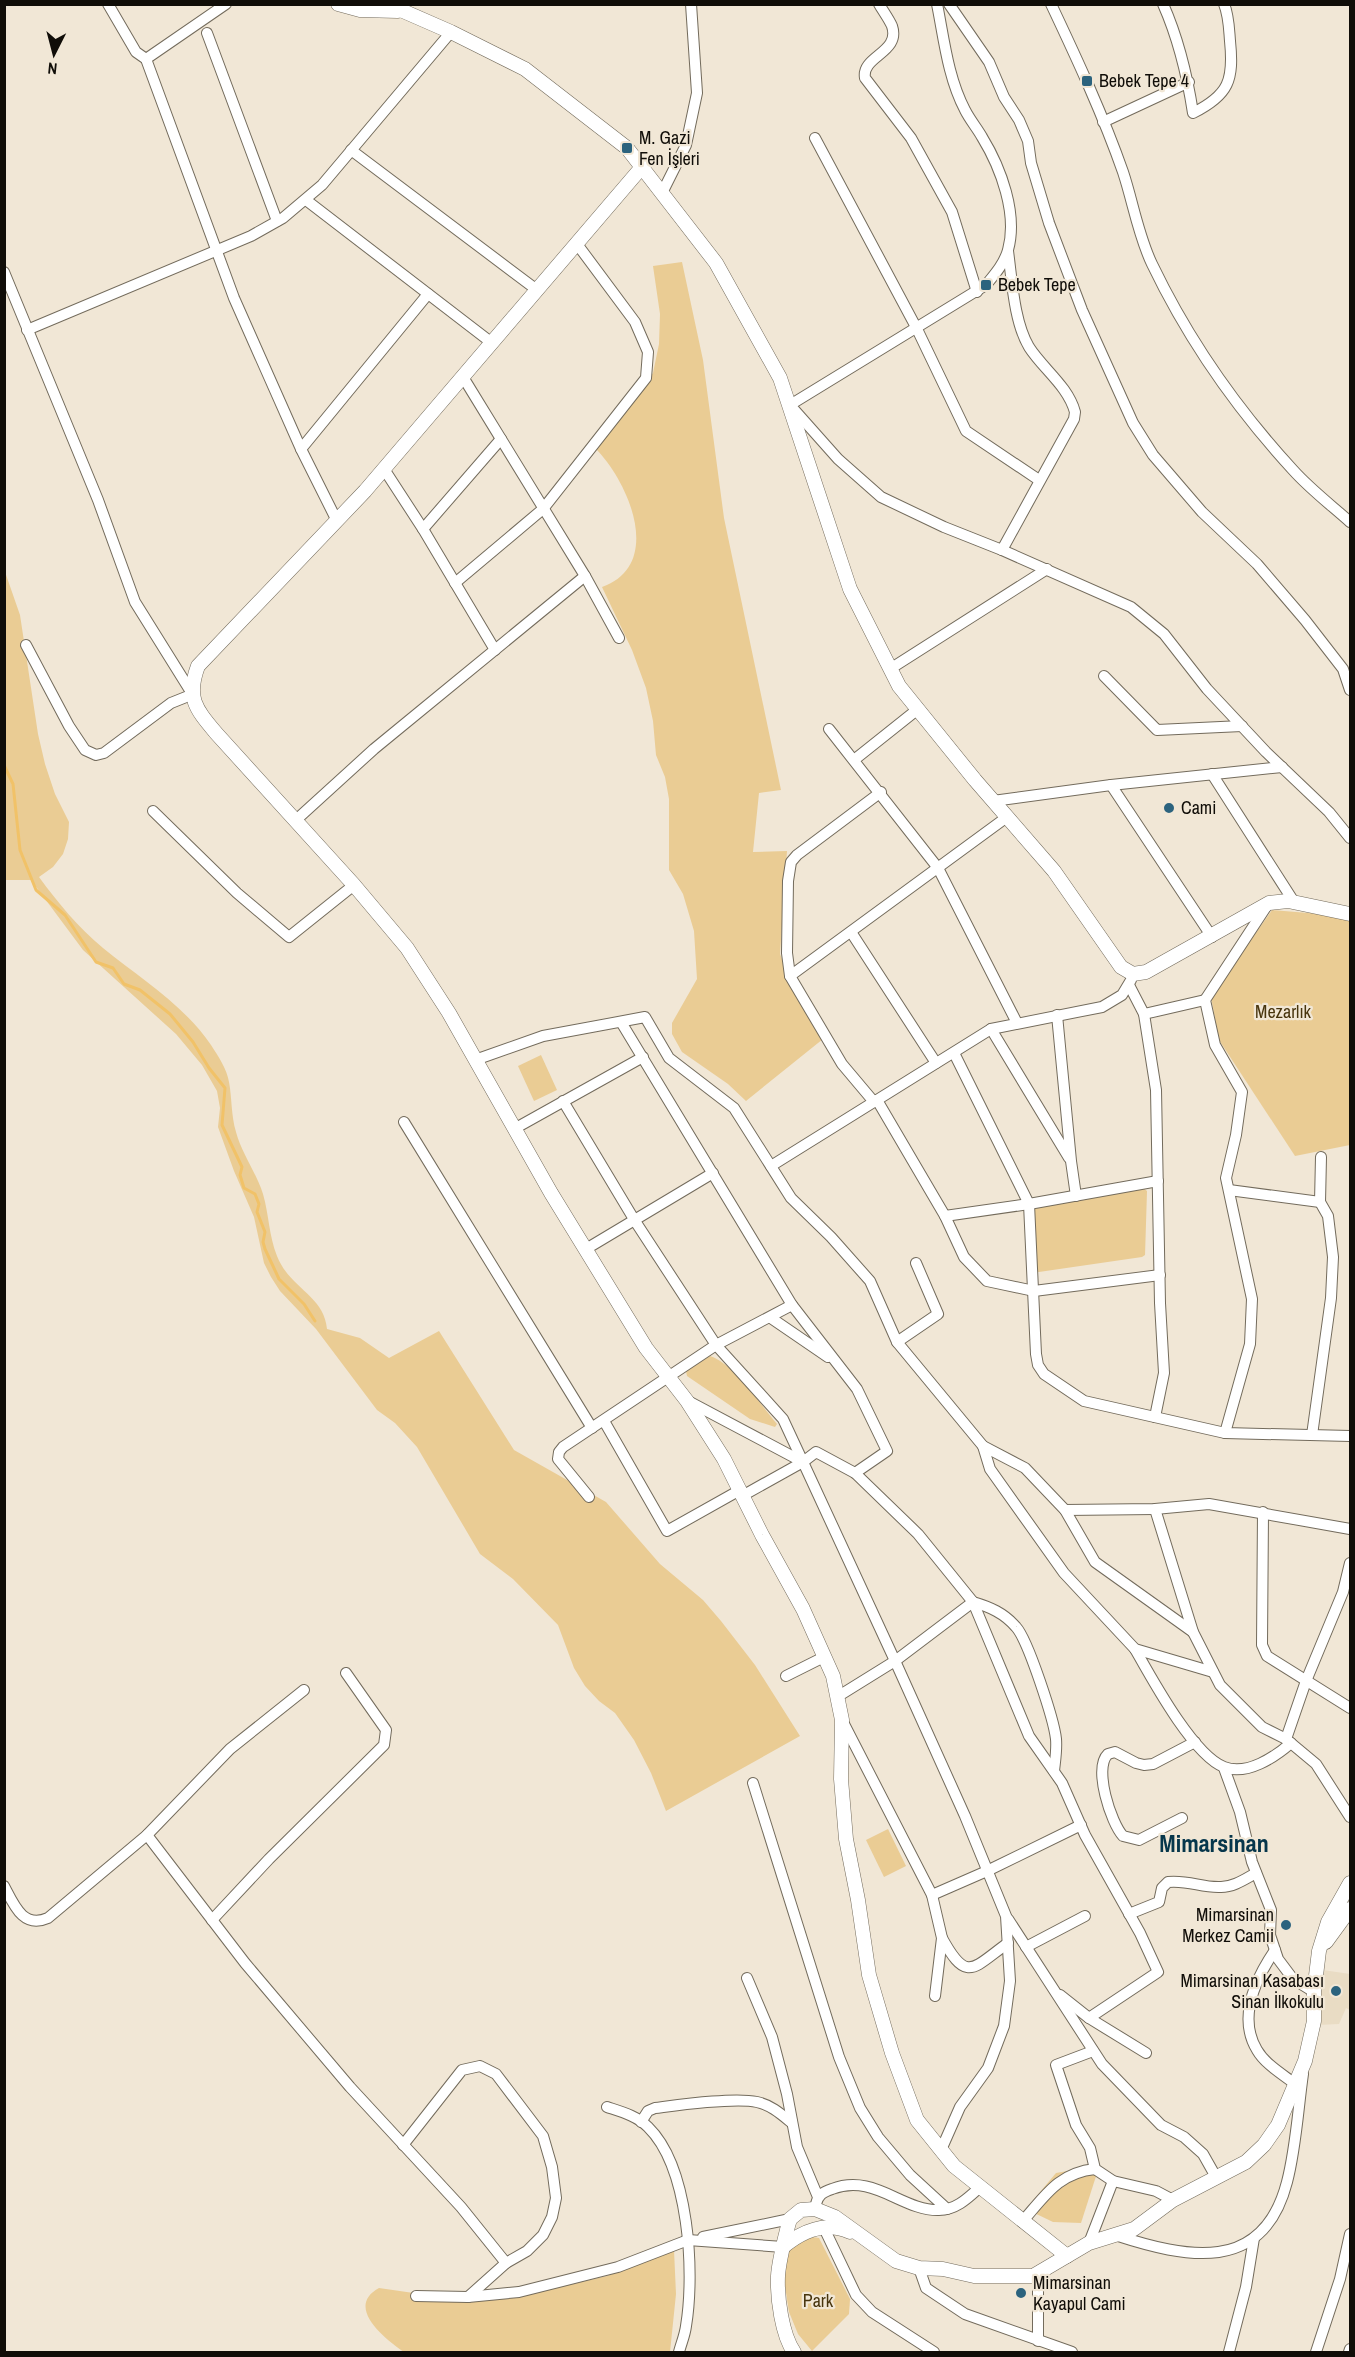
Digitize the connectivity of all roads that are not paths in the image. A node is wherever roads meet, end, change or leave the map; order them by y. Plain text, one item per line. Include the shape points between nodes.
1 (108, 4) edge
2 (226, 4) edge
3 (338, 4) edge
4 (691, 4) edge
5 (879, 4) edge
6 (937, 4) edge
7 (949, 4) edge
8 (1162, 4) edge
9 (1224, 4) edge
10 (1055, 6) edge
11 (394, 8) edge
12 (451, 32) junction
13 (207, 33) dead end
14 (146, 59) junction
15 (1189, 82) junction
16 (1103, 122) junction
17 (815, 138) dead end
18 (351, 150) junction
19 (642, 167) junction
20 (662, 193) junction
21 (306, 200) junction
22 (277, 221) junction
23 (577, 244) junction
24 (216, 251) junction
25 (1008, 251) junction
26 (4, 272) edge
27 (537, 290) junction
28 (977, 292) junction
29 (428, 294) junction
30 (917, 329) junction
31 (27, 330) junction
32 (492, 343) junction
33 (463, 377) junction
34 (790, 405) junction
35 (501, 439) junction
36 (301, 449) junction
37 (384, 469) junction
38 (1039, 480) junction
39 (543, 509) junction
40 (337, 521) junction
41 (1350, 522) edge
42 (423, 529) junction
43 (1002, 550) junction
44 (1047, 569) junction
45 (585, 576) junction
46 (455, 583) junction
47 (619, 638) dead end
48 (26, 645) dead end
49 (495, 650) junction
50 (1347, 665) edge
51 (890, 669) junction
52 (1104, 676) dead end
53 (1350, 690) edge
54 (192, 695) junction
55 (918, 709) junction
56 (1242, 726) junction
57 (829, 729) dead end
58 (854, 760) junction
59 (1282, 767) junction
60 (1212, 774) junction
61 (1112, 785) junction
62 (881, 792) junction
63 (993, 801) junction
64 (153, 811) dead end
65 (1007, 817) junction
66 (296, 820) junction
67 (1350, 838) edge
68 (938, 868) junction
69 (354, 885) junction
70 (1294, 902) junction
71 (1269, 903) junction
72 (1350, 914) edge
73 (851, 932) junction
74 (1212, 937) junction
75 (790, 976) junction
76 (1131, 979) junction
77 (1205, 1000) junction
78 (1144, 1014) junction
79 (1057, 1015) junction
80 (621, 1022) junction
81 (1017, 1023) junction
82 (991, 1029) junction
83 (954, 1053) junction
84 (643, 1057) junction
85 (475, 1060) junction
86 (936, 1063) junction
87 (563, 1101) junction
88 (875, 1101) junction
89 (404, 1122) dead end
90 (514, 1129) junction
91 (1321, 1157) dead end
92 (1071, 1161) junction
93 (771, 1166) junction
94 (713, 1173) junction
95 (1158, 1181) junction
96 (1229, 1190) junction
97 (1076, 1196) junction
98 (1320, 1202) junction
99 (1029, 1204) junction
100 (945, 1216) junction
101 (635, 1221) junction
102 (586, 1249) junction
103 (916, 1263) dead end
104 (1160, 1275) junction
105 (1034, 1291) junction
106 (792, 1305) junction
107 (771, 1318) junction
108 (897, 1342) junction
109 (716, 1345) junction
110 (838, 1365) junction
111 (669, 1376) junction
112 (687, 1401) junction
113 (1155, 1417) junction
114 (604, 1420) junction
115 (592, 1428) junction
116 (1225, 1433) junction
117 (1312, 1435) junction
118 (1350, 1436) edge
119 (983, 1446) junction
120 (803, 1462) junction
121 (855, 1473) junction
122 (741, 1493) junction
123 (589, 1497) dead end
124 (1155, 1509) junction
125 (1065, 1510) junction
126 (1263, 1512) junction
127 (1350, 1529) edge
128 (1350, 1563) edge
129 (1347, 1589) edge
130 (973, 1602) junction
131 (1193, 1632) junction
132 (1135, 1649) junction
133 (824, 1657) junction
134 (895, 1660) junction
135 (1213, 1672) junction
136 (346, 1673) dead end
137 (786, 1676) dead end
138 (1306, 1681) junction
139 (304, 1690) dead end
140 (837, 1697) junction
141 (1350, 1708) edge
142 (842, 1720) junction
143 (1288, 1741) junction
144 (1195, 1742) junction
145 (1224, 1768) junction
146 (1054, 1771) junction
147 (753, 1783) dead end
148 (1350, 1817) edge
149 (1182, 1818) dead end
150 (1081, 1825) junction
151 (147, 1835) junction
152 (987, 1871) junction
153 (1256, 1873) junction
154 (1350, 1883) edge
155 (4, 1886) edge
156 (932, 1895) junction
157 (1350, 1909) edge
158 (1129, 1914) junction
159 (1006, 1916) junction
160 (1085, 1916) dead end
161 (212, 1920) junction
162 (942, 1938) junction
163 (1008, 1943) junction
164 (1026, 1947) junction
165 (1275, 1950) junction
166 (1319, 1951) junction
167 (747, 1977) dead end
168 (1053, 1990) junction
169 (1314, 1992) junction
170 (935, 1996) dead end
171 (1089, 2018) junction
172 (1093, 2050) junction
173 (1146, 2053) dead end
174 (1305, 2061) junction
175 (1295, 2084) junction
176 (607, 2107) dead end
177 (641, 2122) junction
178 (792, 2123) junction
179 (403, 2145) junction
180 (941, 2150) junction
181 (1095, 2169) junction
182 (1216, 2177) junction
183 (1113, 2181) junction
184 (979, 2188) junction
185 (1173, 2200) junction
186 (817, 2203) junction
187 (947, 2209) junction
188 (790, 2219) junction
189 (1022, 2222) junction
190 (824, 2228) junction
191 (1350, 2234) edge
192 (1115, 2235) junction
193 (861, 2238) junction
194 (1254, 2238) junction
195 (688, 2240) junction
196 (1089, 2243) junction
197 (783, 2247) junction
198 (1067, 2256) junction
199 (506, 2262) junction
200 (919, 2268) junction
201 (1038, 2273) junction
202 (416, 2296) dead end
203 (468, 2297) junction
204 (1038, 2341) junction
205 (792, 2351) edge
206 (679, 2352) edge
207 (934, 2352) edge
208 (1072, 2352) edge
209 (1229, 2352) edge
210 (1316, 2352) edge

1 - 14 street via 136,52
2 - 14 street
3 - 11 street via 360,10
4 - 20 street via 697,93 686,145
5 - 28 street via 893,36 885,52 867,66 865,78 911,138 952,212
6 - 25 street via 953,79 1002,182 1011,232
7 - 50 street via 989,62 1019,120 1048,223 1133,423 1153,455 1202,512 1257,564
8 - 15 street via 1177,37
9 - 15 street via 1233,64 1231,77 1216,99 1193,113
10 - 16 street
11 - 12 street
12 - 18 street
12 - 19 street via 525,69 627,148
13 - 22 street
14 - 24 street
15 - 16 street
16 - 41 street via 1151,261 1196,346 1294,471
17 - 30 street
18 - 21 street
18 - 27 street
19 - 20 street
19 - 23 street
20 - 34 street via 716,263 780,378
21 - 22 street
21 - 29 street
22 - 24 street
23 - 27 street
23 - 39 street via 635,321 648,352 646,378
24 - 31 street
24 - 36 street
25 - 28 street via 1000,268
25 - 38 street via 1021,330 1076,412
26 - 31 street
27 - 32 street
28 - 30 street
29 - 32 street
29 - 36 street
30 - 34 street
30 - 38 street via 966,431
31 - 54 street via 98,500 135,602
32 - 33 street
33 - 35 street
33 - 37 street
34 - 43 street via 838,459 881,497
34 - 51 street via 850,589
35 - 39 street
35 - 42 street
36 - 40 street
37 - 40 street
37 - 42 street
38 - 43 street
39 - 45 street
39 - 46 street
40 - 54 street via 198,666
42 - 46 street
43 - 44 street
44 - 51 street
44 - 56 street via 1131,607 1164,634
45 - 47 street
45 - 49 street
46 - 49 street
48 - 54 street via 69,726 92,754 104,753 171,703
49 - 66 street via 374,749
50 - 53 street
51 - 55 street
52 - 56 street via 1157,730
54 - 66 street via 197,710
55 - 58 street
55 - 63 street
56 - 59 street
57 - 58 street
58 - 62 street
59 - 60 street
59 - 67 street
60 - 61 street
60 - 70 street
61 - 63 street
61 - 74 street
62 - 68 street
62 - 75 street via 791,862 787,953
63 - 65 street
64 - 69 street via 237,893 289,937
65 - 68 street
65 - 76 street via 1054,871
66 - 69 street
68 - 73 street
68 - 81 street
69 - 85 street via 407,948
70 - 71 street
70 - 72 street
71 - 74 street
71 - 77 street
73 - 75 street
73 - 86 street
74 - 76 street
75 - 88 street via 842,1064
76 - 78 street
76 - 79 street via 1113,1002
77 - 78 street
77 - 96 street via 1215,1045 1242,1092 1226,1178
78 - 95 street via 1156,1090
79 - 81 street
79 - 92 street
80 - 84 street
80 - 85 street via 543,1036
80 - 93 street via 645,1017 669,1058 734,1108
81 - 82 street
82 - 83 street
82 - 92 street
83 - 86 street
83 - 99 street
84 - 87 street
84 - 94 street
85 - 90 street
86 - 88 street
87 - 90 street
87 - 101 street
88 - 93 street
88 - 100 street
89 - 115 street
90 - 102 street
91 - 98 street
92 - 97 street
93 - 108 street via 791,1198 870,1281
94 - 101 street
94 - 106 street
95 - 97 street
95 - 104 street
96 - 98 street
96 - 116 street via 1252,1299 1250,1344
97 - 99 street
98 - 117 street via 1329,1216 1333,1257
99 - 100 street
99 - 105 street
100 - 105 street via 964,1257 987,1281
101 - 102 street
101 - 109 street
102 - 111 street via 646,1348
103 - 108 street via 938,1314
104 - 105 street
104 - 113 street via 1164,1373
105 - 113 street via 1036,1354 1044,1374 1084,1401
106 - 107 street
106 - 110 street
107 - 109 street
107 - 110 street
108 - 119 street
109 - 111 street
109 - 120 street via 783,1419
110 - 121 street via 857,1389 887,1451
111 - 112 street
111 - 114 street
112 - 120 street
112 - 122 street
113 - 116 street
114 - 115 street
114 - 122 street via 667,1531
115 - 123 street via 563,1447 558,1456
116 - 117 street
117 - 118 street
119 - 125 street via 1024,1468
119 - 132 street via 990,1468 1064,1574
120 - 121 street via 816,1452
120 - 122 street
120 - 134 street
121 - 130 street via 918,1534
122 - 133 street
124 - 125 street
124 - 126 street via 1209,1504
124 - 131 street
125 - 131 street via 1095,1562
126 - 127 street
126 - 138 street via 1262,1645 1267,1656
128 - 129 street
129 - 138 street
130 - 134 street
130 - 146 street via 1029,1736
130 - 146 street via 1006,1616 1018,1629 1043,1689 1056,1738
131 - 135 street
132 - 135 street
132 - 144 street via 1165,1702
133 - 137 street
133 - 140 street
134 - 140 street
134 - 152 street
135 - 143 street via 1220,1685 1262,1727
136 - 161 street via 386,1730 384,1745
138 - 141 street
138 - 143 street
139 - 151 street via 230,1749
140 - 142 street
142 - 156 street
142 - 180 street via 840,1779 846,1839 869,1975 916,2120
143 - 145 street via 1277,1756 1261,1764
143 - 148 street via 1316,1764
144 - 145 street
144 - 149 street via 1153,1764 1136,1763 1115,1752 1102,1763 1105,1796 1123,1836 1139,1840
145 - 153 street
146 - 150 street
147 - 187 street via 839,2058 860,2108 884,2145
150 - 152 street
150 - 158 street
151 - 155 street via 42,1920 30,1920 19,1913
151 - 161 street
152 - 156 street
152 - 159 street
153 - 158 street via 1222,1888 1189,1881 1168,1882 1162,1888 1159,1902
153 - 165 street via 1271,1910 1270,1935
154 - 166 street via 1328,1922
156 - 162 street
157 - 166 street
158 - 171 street via 1158,1972
159 - 163 street
159 - 164 street
160 - 164 street
161 - 179 street via 350,2088
162 - 163 street via 959,1965 967,1969
162 - 170 street
163 - 180 street via 1010,1982 1004,2026 988,2068 960,2107
164 - 168 street
165 - 169 street via 1293,1979
165 - 175 street via 1253,1989 1248,2025 1258,2052
166 - 169 street
167 - 178 street via 772,2037
168 - 171 street
168 - 172 street
169 - 174 street via 1314,2020
171 - 173 street
172 - 181 street via 1056,2065
172 - 182 street via 1122,2087 1161,2125 1184,2137 1203,2154
174 - 175 street
174 - 194 street via 1287,2183 1272,2218
175 - 182 street via 1278,2126 1264,2145 1246,2162
176 - 177 street
177 - 178 street via 654,2108 735,2101 756,2102 776,2109
177 - 195 street via 662,2143 680,2192
178 - 186 street
179 - 199 street
179 - 199 street via 462,2070 480,2066 496,2074 543,2136 556,2198 543,2235
180 - 184 street
181 - 183 street
181 - 189 street via 1063,2178
182 - 185 street
183 - 185 street
183 - 196 street
184 - 187 street via 965,2201
184 - 189 street
185 - 192 street via 1134,2229
186 - 187 street via 824,2192 856,2185 926,2209
186 - 188 street
186 - 193 street
188 - 195 street
188 - 197 street
189 - 198 street
190 - 193 street via 846,2230
190 - 197 street via 796,2236
190 - 207 street via 856,2295 872,2312
191 - 210 street
192 - 194 street via 1155,2248 1219,2254
192 - 196 street
193 - 200 street via 896,2261
194 - 209 street
195 - 197 street
195 - 203 street via 618,2267 519,2292
195 - 206 street via 686,2327
196 - 198 street
197 - 205 street via 778,2276 783,2326
198 - 201 street
199 - 203 street
200 - 201 street via 984,2276
200 - 204 street via 926,2288 965,2314
201 - 204 street
202 - 203 street
204 - 208 street

